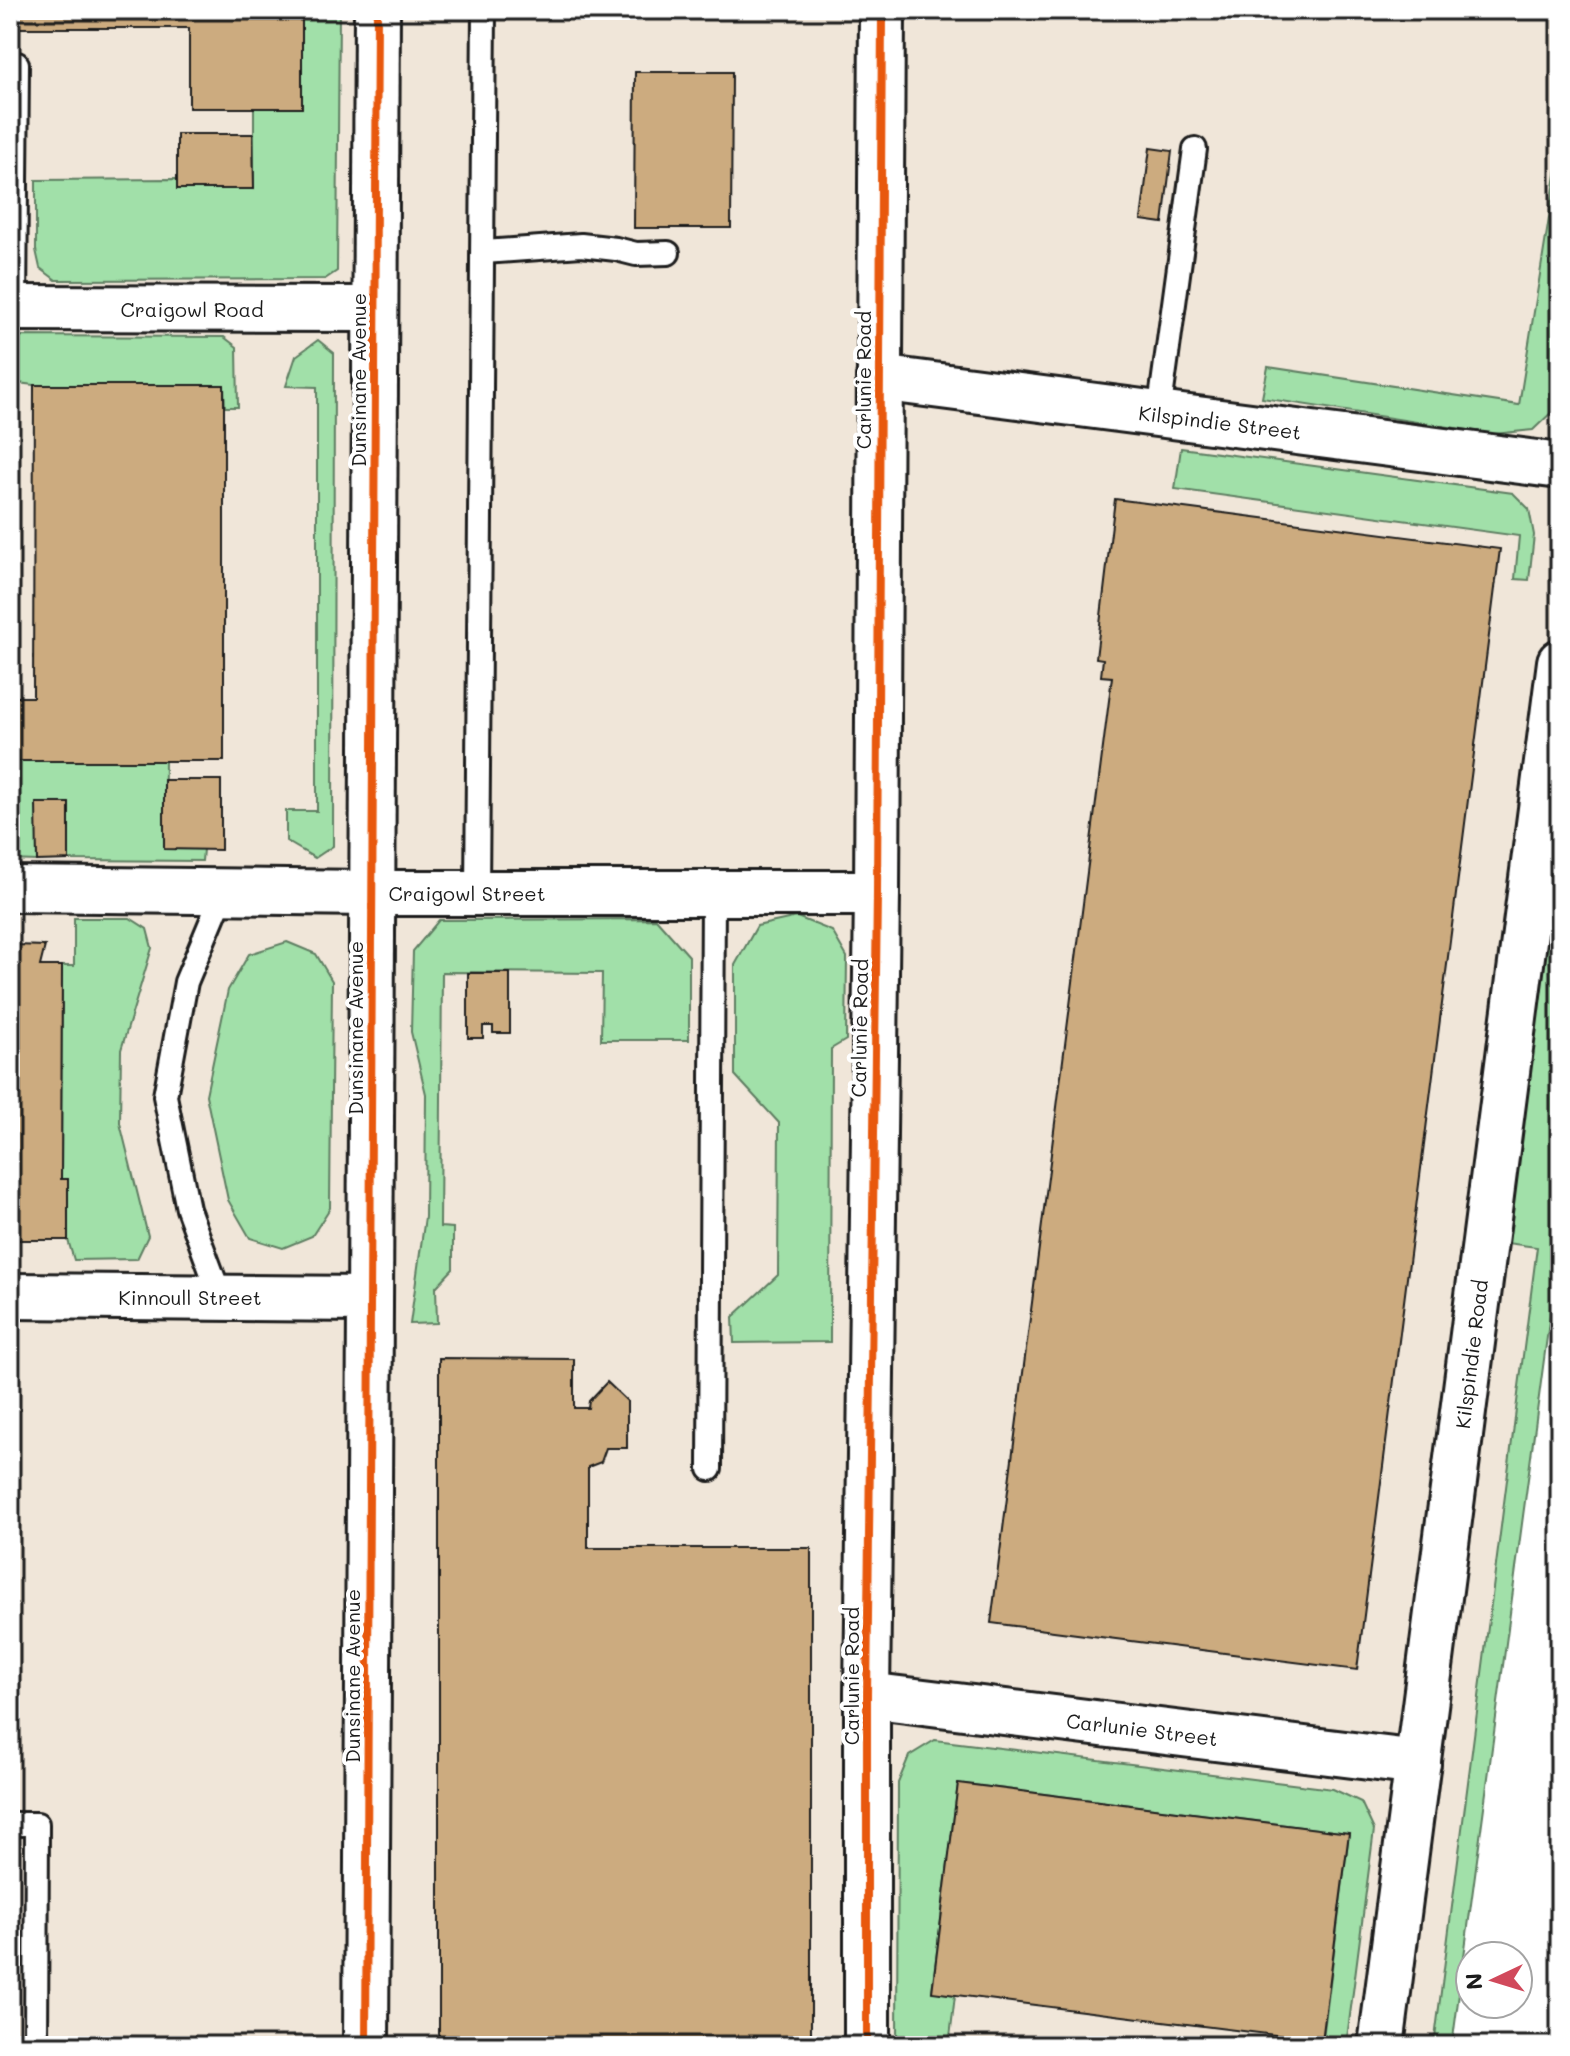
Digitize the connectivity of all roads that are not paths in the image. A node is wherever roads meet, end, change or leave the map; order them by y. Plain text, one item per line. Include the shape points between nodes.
1 (377, 10) edge
2 (484, 10) edge
3 (882, 10) edge
4 (17, 64) dead end
5 (13, 145) edge
6 (1195, 149) dead end
7 (484, 252) junction
8 (668, 253) dead end
9 (12, 308) edge
10 (374, 309) junction
11 (879, 378) junction
12 (1159, 414) junction
13 (1560, 466) edge
14 (1560, 662) edge
15 (10, 889) edge
16 (224, 891) junction
17 (371, 893) junction
18 (477, 893) junction
19 (713, 893) junction
20 (877, 893) junction
21 (10, 1296) edge
22 (221, 1298) junction
23 (370, 1299) junction
24 (710, 1469) dead end
25 (867, 1695) junction
26 (1418, 1763) junction
27 (10, 1824) edge
28 (36, 2046) edge
29 (366, 2046) edge
30 (867, 2046) edge
31 (1381, 2046) edge

1 - 10 street, Dunsinane Avenue
2 - 7 lane
3 - 11 street, Carlunie Road
4 - 5 lane
5 - 9 lane
6 - 12 lane
7 - 8 lane via 581,245
7 - 18 lane
9 - 10 street, Craigowl Road
10 - 17 street, Dunsinane Avenue
11 - 12 street, Kilspindie Street
11 - 20 street, Carlunie Road
12 - 13 street, Kilspindie Street
14 - 26 street, Kilspindie Road
15 - 16 street, Craigowl Street
16 - 17 street, Craigowl Street
16 - 22 lane via 186,982 165,1096 188,1209
17 - 18 street, Craigowl Street
17 - 23 street, Dunsinane Avenue
18 - 19 street, Craigowl Street
19 - 20 street, Craigowl Street
19 - 24 lane
20 - 25 street, Carlunie Road
21 - 22 street, Kinnoull Street
22 - 23 street, Kinnoull Street
23 - 29 street, Dunsinane Avenue
25 - 26 street, Carlunie Street
25 - 30 street, Carlunie Road
26 - 31 street, Kilspindie Road
27 - 28 lane via 37,1824

